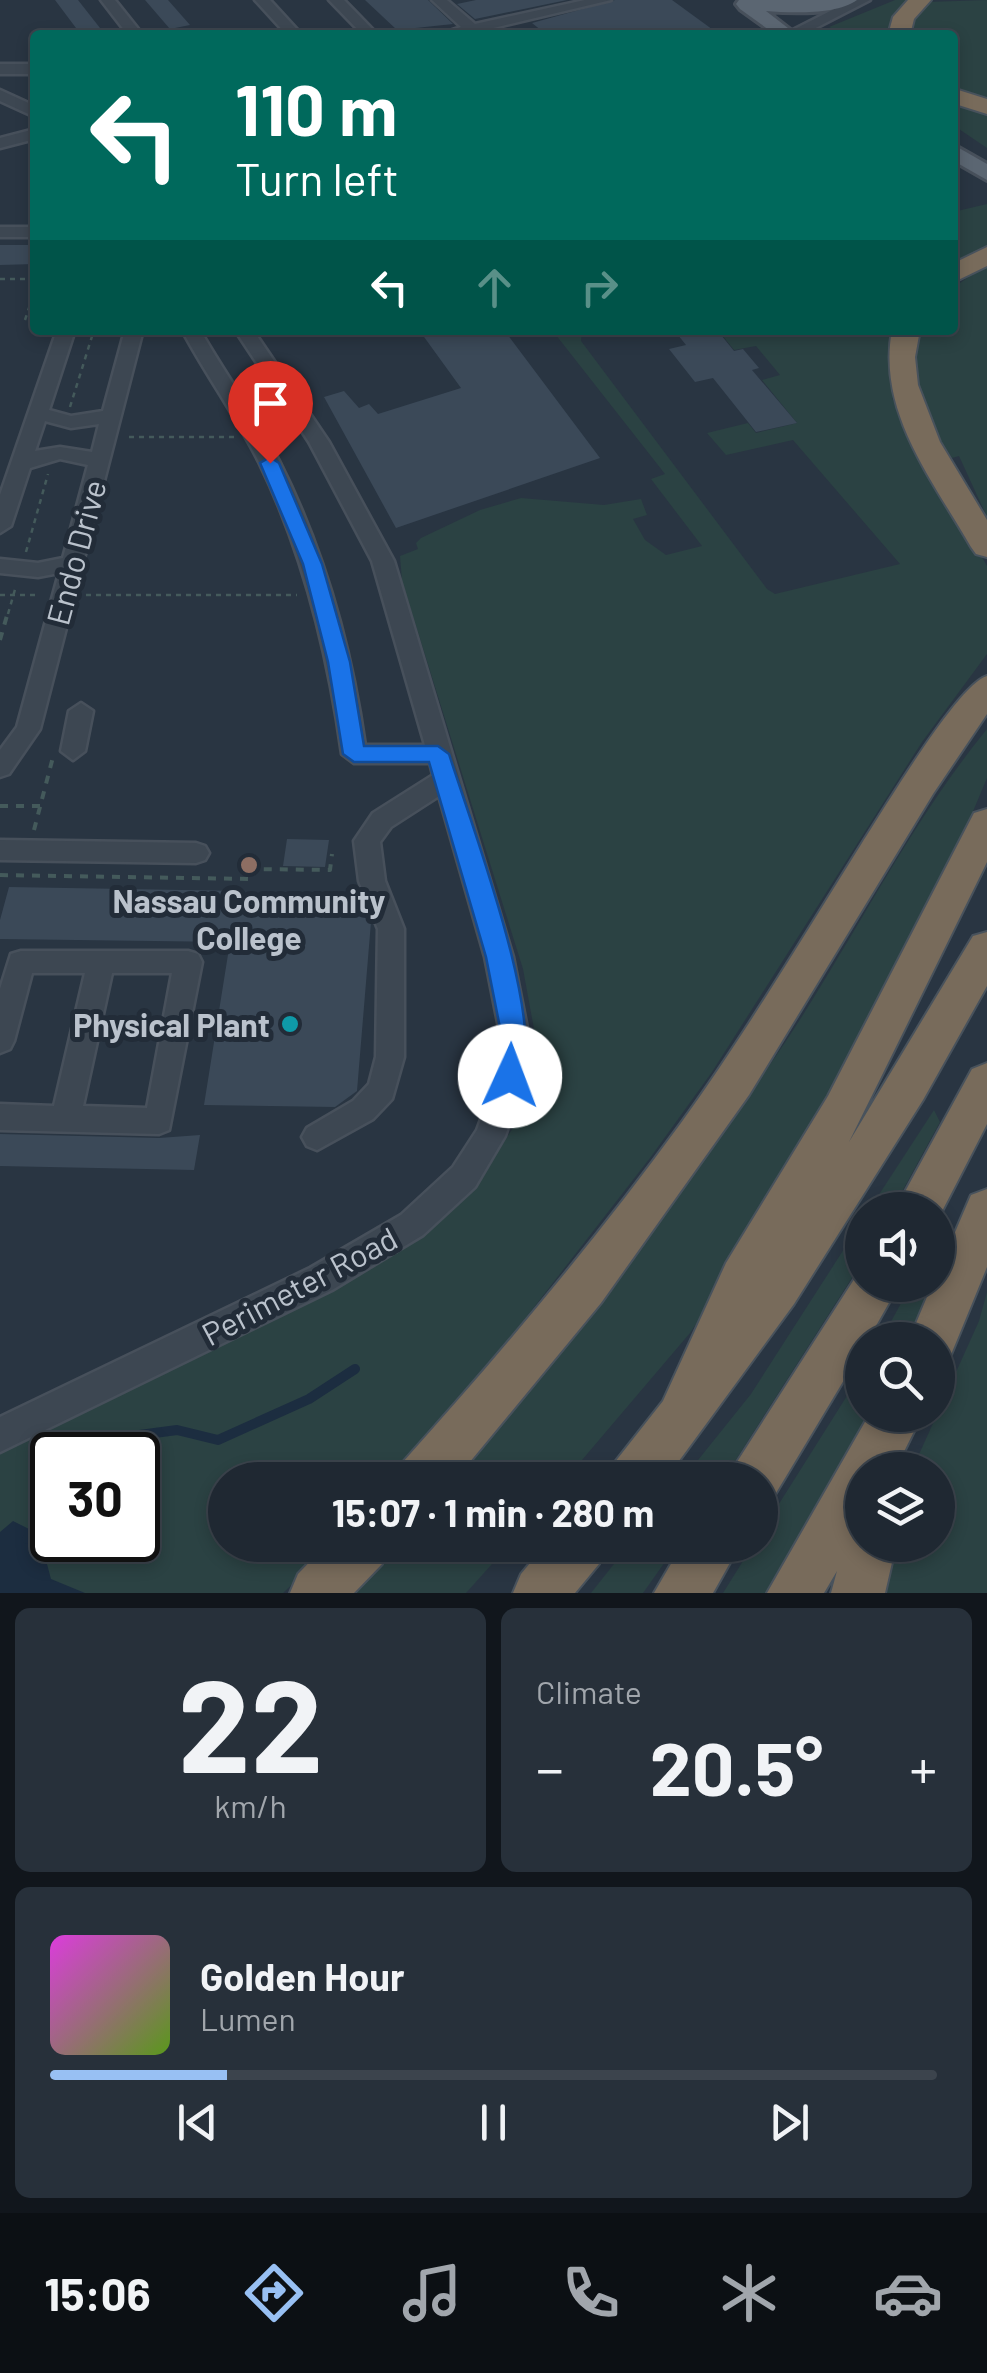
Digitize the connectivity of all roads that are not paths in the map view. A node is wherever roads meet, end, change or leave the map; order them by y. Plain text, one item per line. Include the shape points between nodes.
1 (108, 0) edge
2 (262, 0) edge
3 (336, 0) edge
4 (438, 0) edge
5 (604, 0) edge
6 (848, 0) edge
7 (863, 0) edge
8 (920, 0) edge
9 (742, 2) edge
10 (472, 29) junction
11 (132, 30) edge
12 (291, 30) edge
13 (366, 30) edge
14 (467, 30) edge
15 (782, 30) edge
16 (800, 30) edge
17 (900, 30) edge
18 (0, 69) edge
19 (30, 69) edge
20 (0, 95) edge
21 (958, 97) edge
22 (987, 107) edge
23 (30, 110) edge
24 (30, 135) edge
25 (0, 142) edge
26 (958, 154) edge
27 (987, 174) edge
28 (0, 216) edge
29 (30, 216) edge
30 (0, 232) edge
31 (30, 232) edge
32 (64, 335) edge
33 (133, 335) edge
34 (194, 335) edge
35 (248, 335) edge
36 (905, 335) edge
37 (38, 413) junction
38 (110, 416) junction
39 (99, 462) junction
40 (21, 464) junction
41 (0, 526) edge
42 (987, 546) edge
43 (72, 563) junction
44 (14, 569) edge
45 (987, 688) edge
46 (81, 712) dead end
47 (72, 751) road end
48 (5, 756) edge
49 (442, 767) junction
50 (987, 823) edge
51 (0, 850) edge
52 (196, 854) dead end
53 (987, 948) edge
54 (101, 962) junction
55 (0, 1040) edge
56 (987, 1082) edge
57 (0, 1117) edge
58 (66, 1119) junction
59 (317, 1137) dead end
60 (928, 1192) edge
61 (987, 1210) edge
62 (865, 1302) edge
63 (940, 1322) edge
64 (680, 1421) junction
65 (0, 1435) edge
66 (437, 1462) edge
67 (647, 1462) edge
68 (766, 1462) edge
69 (845, 1506) edge
70 (346, 1562) edge
71 (566, 1562) edge
72 (702, 1562) edge
73 (866, 1562) edge
74 (317, 1593) edge
75 (540, 1593) edge
76 (681, 1593) edge
77 (794, 1593) edge
78 (858, 1593) edge

1 - 11 street
2 - 12 street
3 - 13 street
4 - 10 street
5 - 10 street
6 - 9 main road via 796,6
7 - 16 street
8 - 17 highway
9 - 15 main road
10 - 14 street
18 - 19 street
20 - 23 street
21 - 22 highway
24 - 25 street
26 - 27 main road
28 - 29 street
30 - 31 street
32 - 37 street
33 - 38 street, Endo Drive
34 - 49 street via 254,437 312,564 349,706 354,754
35 - 49 street, Perimeter Road via 320,438 360,510 382,560
36 - 42 highway via 899,366 907,404
37 - 38 street via 71,422
37 - 40 street
38 - 39 street, Endo Drive
39 - 40 street via 64,452
39 - 43 street, Endo Drive
40 - 41 street
43 - 44 street
43 - 48 street, Endo Drive via 28,729
45 - 66 highway via 680,1160 517,1372
46 - 47 street
49 - 59 street via 366,842 390,929 390,1056 382,1090 364,1110
49 - 65 street, Perimeter Road via 499,957 515,1038 490,1136 464,1177 412,1226 321,1280
50 - 64 highway via 844,1110 743,1279
51 - 52 street
53 - 64 highway via 882,1133
54 - 55 street via 21,962
54 - 58 street
54 - 58 street via 188,962 159,1122
56 - 60 highway
57 - 58 street
61 - 63 highway
62 - 68 highway
64 - 67 highway
69 - 77 highway
70 - 74 highway
71 - 75 highway
72 - 76 highway
73 - 78 highway

